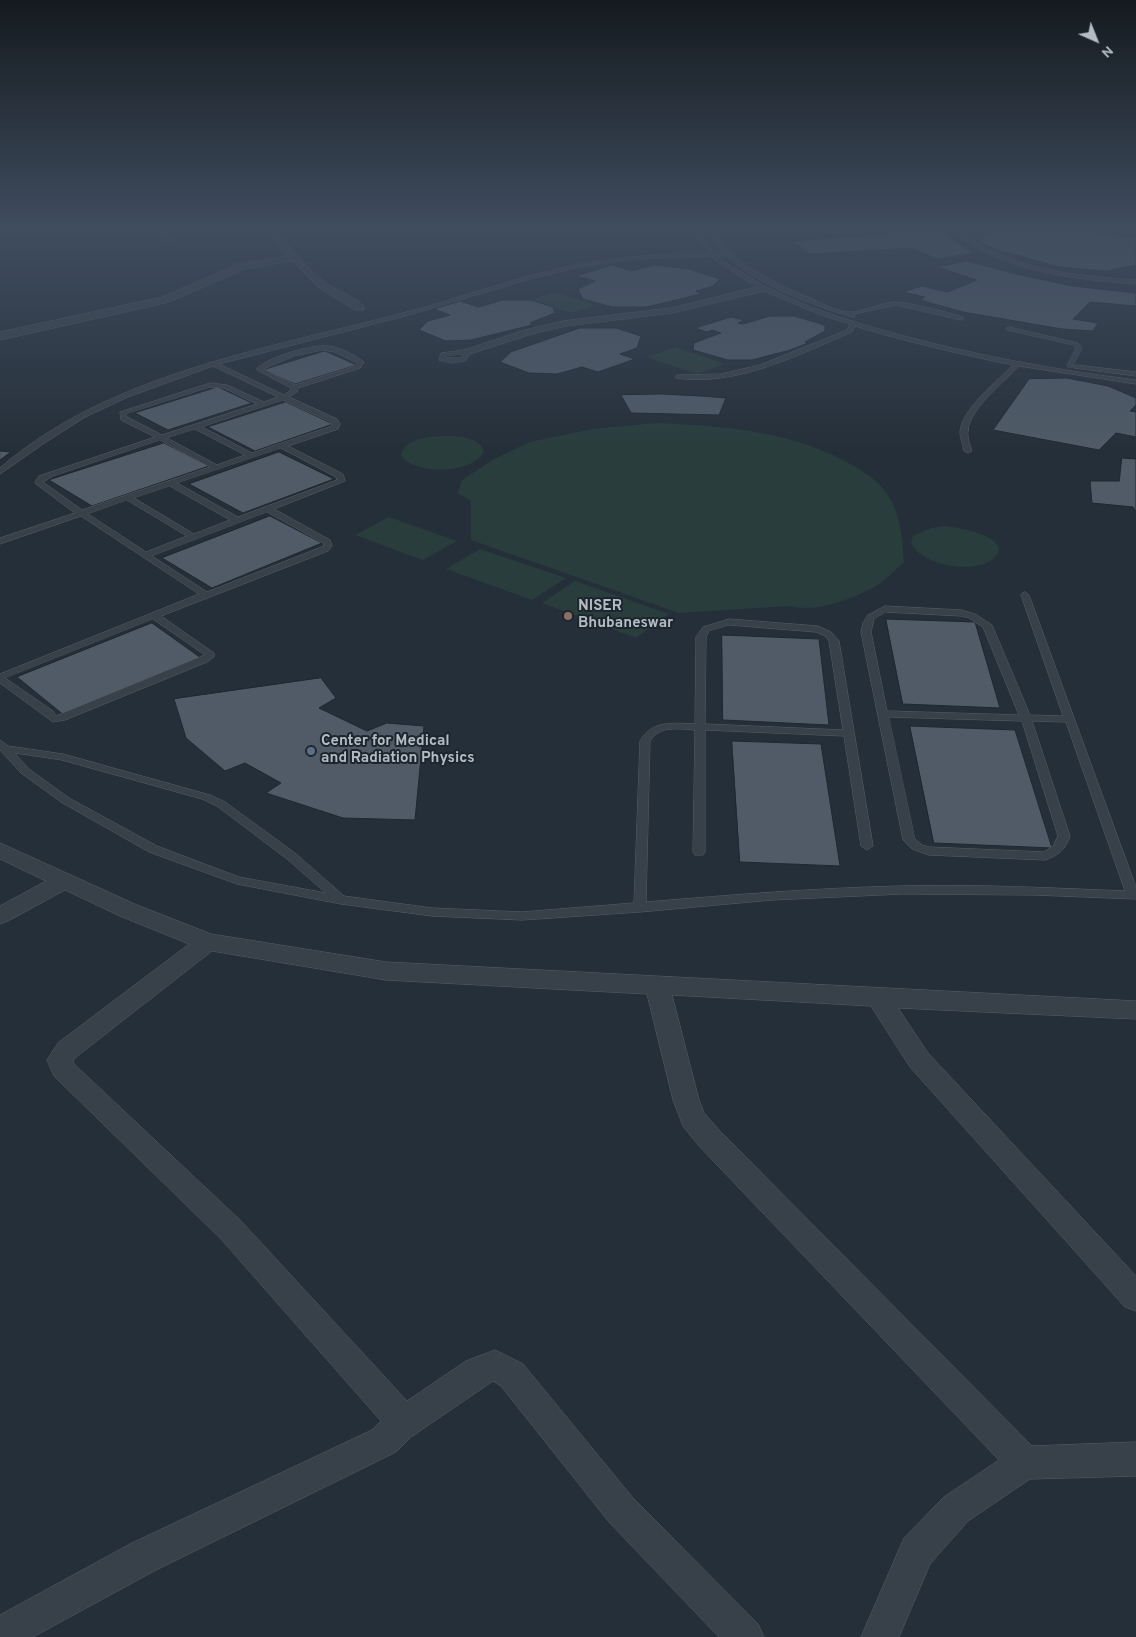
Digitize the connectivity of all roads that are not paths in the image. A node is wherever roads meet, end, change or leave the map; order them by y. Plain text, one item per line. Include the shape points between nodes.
1 (154, 302) edge
2 (352, 302) edge
3 (445, 302) edge
4 (703, 302) edge
5 (706, 302) edge
6 (794, 302) edge
7 (819, 302) edge
8 (358, 308) dead end
9 (847, 314) junction
10 (961, 318) dead end
11 (853, 323) junction
12 (1009, 329) dead end
13 (0, 336) edge
14 (1018, 364) junction
15 (215, 365) junction
16 (1070, 366) junction
17 (1136, 374) edge
18 (678, 377) dead end
19 (1136, 382) edge
20 (294, 387) junction
21 (285, 397) junction
22 (263, 404) junction
23 (195, 426) junction
24 (160, 437) junction
25 (281, 445) junction
26 (968, 450) dead end
27 (251, 455) junction
28 (216, 467) junction
29 (0, 472) edge
30 (171, 483) junction
31 (127, 498) junction
32 (268, 509) junction
33 (81, 513) junction
34 (238, 521) junction
35 (0, 534) edge
36 (19, 534) junction
37 (194, 537) junction
38 (0, 541) edge
39 (146, 555) junction
40 (206, 595) junction
41 (1025, 595) dead end
42 (154, 615) junction
43 (0, 678) edge
44 (884, 714) junction
45 (1026, 718) junction
46 (1070, 719) junction
47 (700, 728) junction
48 (849, 733) junction
49 (1, 746) edge
50 (867, 846) dead end
51 (0, 850) edge
52 (699, 852) dead end
53 (65, 881) junction
54 (1134, 895) edge
55 (340, 900) junction
56 (640, 908) junction
57 (0, 916) edge
58 (208, 942) junction
59 (657, 986) junction
60 (878, 998) junction
61 (1136, 1010) edge
62 (1136, 1297) edge
63 (399, 1426) junction
64 (1136, 1459) edge
65 (1025, 1463) junction
66 (0, 1635) edge
67 (745, 1637) edge
68 (880, 1637) edge

1 - 13 street
2 - 8 street
3 - 15 lane
4 - 5 lane via 671,310 562,323 465,352 443,354 441,359 463,360 468,353 566,324 672,311
6 - 11 lane
7 - 9 lane
9 - 10 lane via 896,303
9 - 16 lane via 938,341
11 - 14 lane via 925,345
11 - 18 lane via 850,331 762,368 721,376
12 - 16 lane via 1076,344 1079,348
14 - 19 lane
14 - 26 lane via 968,420 964,431
15 - 21 lane
15 - 29 lane via 148,387 81,416
16 - 17 lane
20 - 20 lane via 352,369 361,362 332,349 320,348 259,369
20 - 21 lane via 295,391
21 - 22 lane
21 - 25 lane via 336,424
22 - 23 lane
22 - 24 lane via 225,386 210,385 122,413 124,418
23 - 24 lane
23 - 27 lane
24 - 28 lane
24 - 33 lane via 42,478 41,486
25 - 27 lane
25 - 32 lane via 342,479
27 - 28 lane
28 - 30 lane
30 - 31 lane
30 - 34 lane
31 - 33 lane
31 - 37 lane
32 - 34 lane
32 - 40 lane via 328,542 328,546
33 - 36 lane
33 - 39 lane
34 - 37 lane
35 - 36 lane
36 - 38 lane
37 - 39 lane
39 - 40 lane
40 - 42 lane
41 - 46 lane
42 - 43 lane
42 - 43 lane via 211,655 52,719
44 - 45 lane
44 - 45 lane via 866,622 885,609 961,613 981,620 987,625
44 - 45 lane via 909,840 913,846 929,851 1045,856 1062,846 1064,836
45 - 46 lane
46 - 54 lane
47 - 48 lane
47 - 48 lane via 701,637 706,629 729,622 805,626 828,634 834,641
47 - 52 lane
47 - 56 lane via 658,728 649,733 645,741
48 - 50 lane
49 - 55 lane via 25,772 65,800 154,850 237,880
49 - 55 lane via 63,757 206,797 221,804 290,856
51 - 53 street
53 - 57 street
53 - 58 street
54 - 56 lane via 902,890 772,896
55 - 56 lane via 432,912 522,916
58 - 59 street via 386,971
58 - 63 street via 67,1050 60,1060 62,1069 231,1230 395,1410
59 - 60 street
59 - 65 street via 693,1118
60 - 61 street
60 - 62 street via 919,1060
63 - 66 street via 384,1442 143,1557
63 - 67 street via 477,1372 495,1365 512,1375 620,1510
64 - 65 street
65 - 68 street via 956,1508 917,1551

